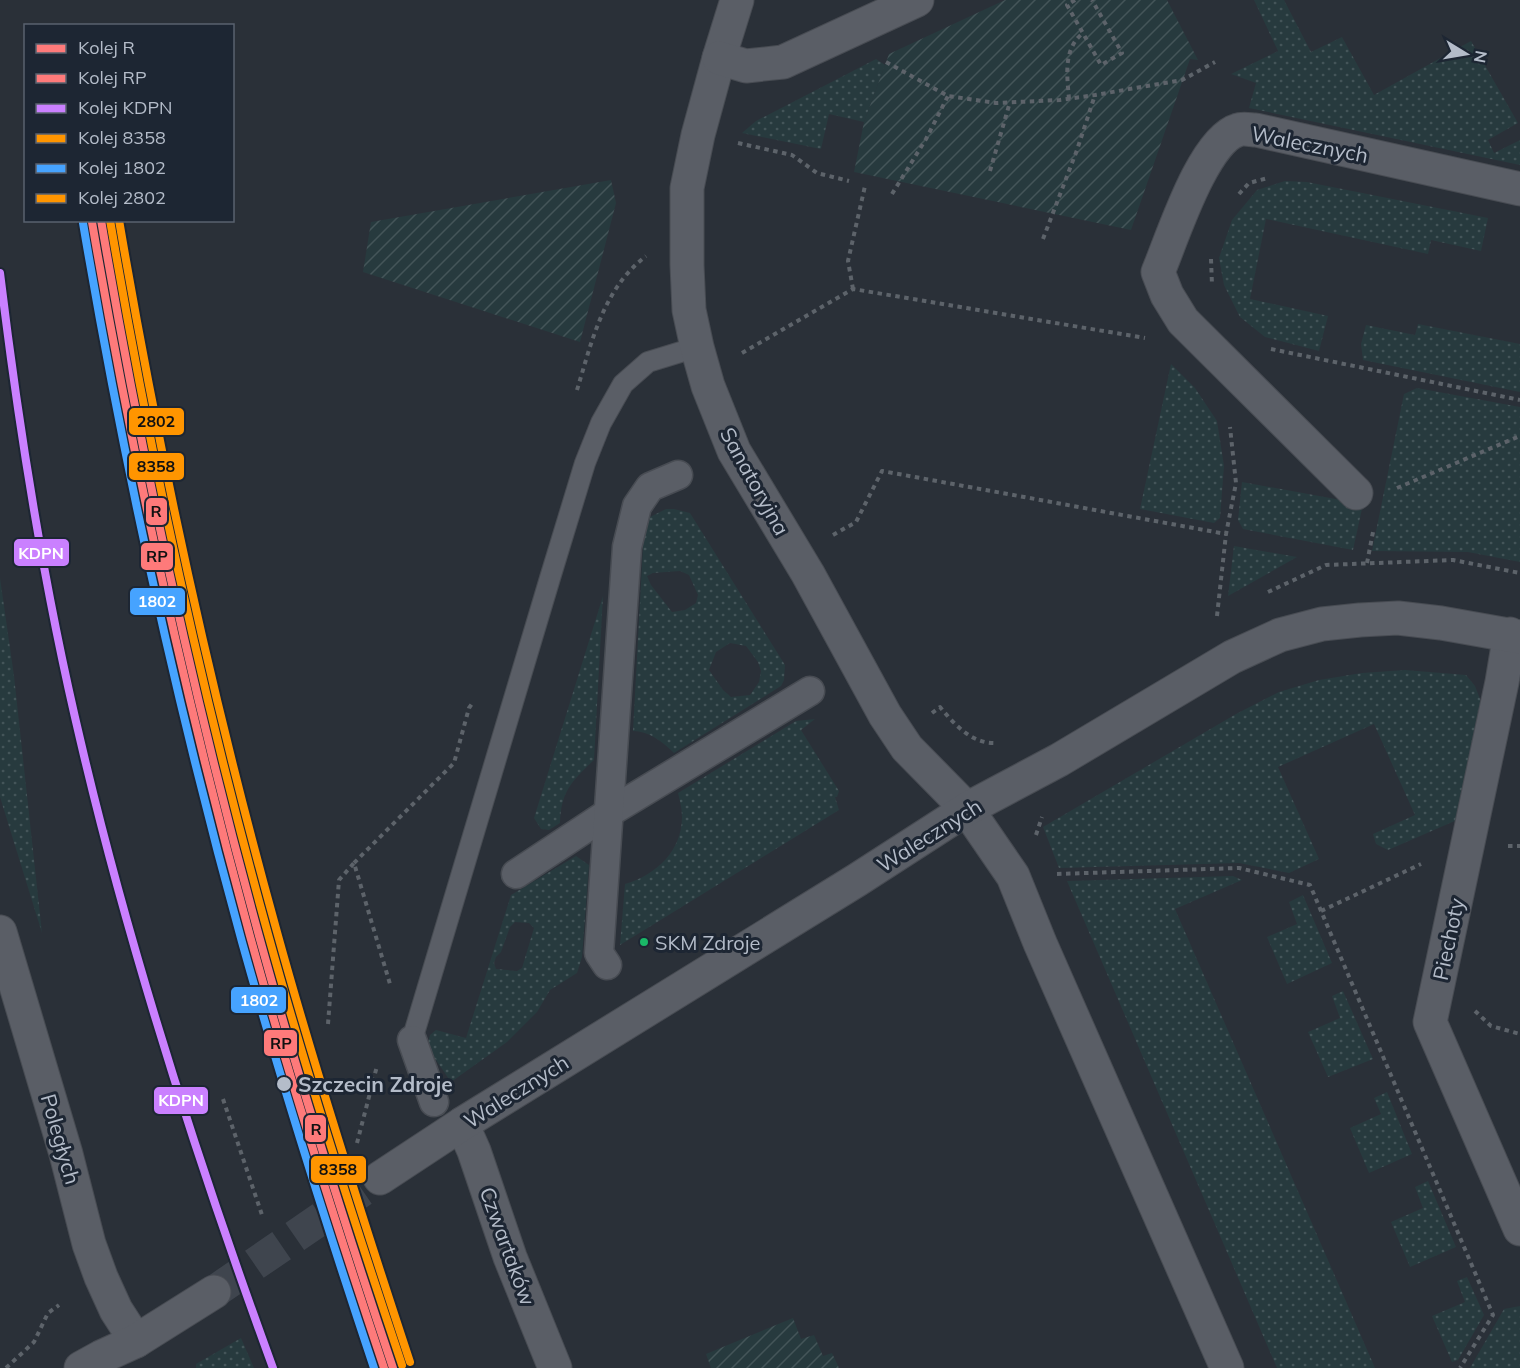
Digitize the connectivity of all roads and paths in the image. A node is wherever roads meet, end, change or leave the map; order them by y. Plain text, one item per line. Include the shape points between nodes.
1 (738, 0) edge
2 (917, 0) edge
3 (1075, 0) edge
4 (1092, 0) edge
5 (1083, 33) junction
6 (719, 58) junction
7 (882, 59) dead end
8 (1215, 62) dead end
9 (1095, 95) junction
10 (948, 96) junction
11 (1069, 99) junction
12 (1010, 102) junction
13 (731, 141) dead end
14 (990, 171) dead end
15 (1271, 177) dead end
16 (849, 181) dead end
17 (865, 186) dead end
18 (1520, 189) edge
19 (892, 194) dead end
20 (1236, 197) dead end
21 (1043, 239) dead end
22 (1211, 256) dead end
23 (1213, 288) dead end
24 (853, 289) junction
25 (1154, 342) dead end
26 (697, 347) junction
27 (1265, 347) dead end
28 (741, 354) dead end
29 (1520, 400) edge
30 (1229, 424) dead end
31 (1520, 436) edge
32 (678, 474) dead end
33 (1390, 491) dead end
34 (1356, 494) dead end
35 (1226, 534) junction
36 (830, 536) dead end
37 (1217, 616) dead end
38 (1515, 635) edge
39 (810, 691) dead end
40 (929, 715) dead end
41 (1003, 743) dead end
42 (967, 809) junction
43 (610, 812) junction
44 (516, 874) dead end
45 (1050, 874) dead end
46 (0, 932) edge
47 (607, 965) dead end
48 (392, 991) dead end
49 (328, 1024) dead end
50 (412, 1040) junction
51 (222, 1099) dead end
52 (434, 1102) dead end
53 (462, 1125) junction
54 (357, 1144) dead end
55 (380, 1178) tunnel mouth
56 (262, 1215) dead end
57 (1520, 1229) edge
58 (214, 1292) tunnel mouth
59 (59, 1305) dead end
60 (136, 1341) junction
61 (6, 1368) edge
62 (81, 1368) edge
63 (115, 1368) edge
64 (555, 1368) edge
65 (1227, 1368) edge
66 (1460, 1368) edge

1 - 6 street, Sanatoryjna
2 - 6 street via 783,62 746,66
3 - 5 path via 1067,5
4 - 5 path via 1122,53 1101,65
5 - 11 path via 1068,55
6 - 26 street, Sanatoryjna via 687,188 689,310
7 - 10 path
8 - 9 path via 1182,80
9 - 11 path
9 - 21 path
10 - 12 path
10 - 19 path
11 - 12 path
12 - 14 path
13 - 16 path via 792,155 818,173
15 - 20 path via 1249,183
17 - 24 path via 848,261
18 - 34 street, Walecznych via 1256,130 1238,130 1220,142 1202,166 1158,272 1167,295 1183,321
22 - 23 path
24 - 25 path
24 - 28 path
26 - 42 street, Sanatoryjna via 734,452 808,574 875,699 907,748
26 - 50 lane via 648,362 623,384 601,423 585,463
27 - 29 path
30 - 35 path via 1236,483
31 - 33 path
32 - 43 street via 650,487 637,506 627,547
35 - 36 path via 882,471 855,522
35 - 37 path
38 - 42 street, Walecznych via 1398,618 1322,624 1280,635 1232,657 1059,760
38 - 57 street, Piechoty via 1430,1022
39 - 43 street
40 - 41 path via 940,708 961,730 986,744
42 - 53 street, Walecznych
42 - 65 street via 1013,876
43 - 44 street
43 - 47 street via 599,953
45 - 66 path via 1239,868 1310,885 1493,1315
46 - 60 street, Poległych via 89,1244 116,1310
48 - 49 path via 354,863 339,880
50 - 52 street
50 - 54 path via 386,1033
51 - 56 path
53 - 55 street, Walecznych
53 - 64 street, Czwartaków
58 - 60 street
59 - 61 path via 48,1313 34,1342
60 - 62 street
60 - 63 street

